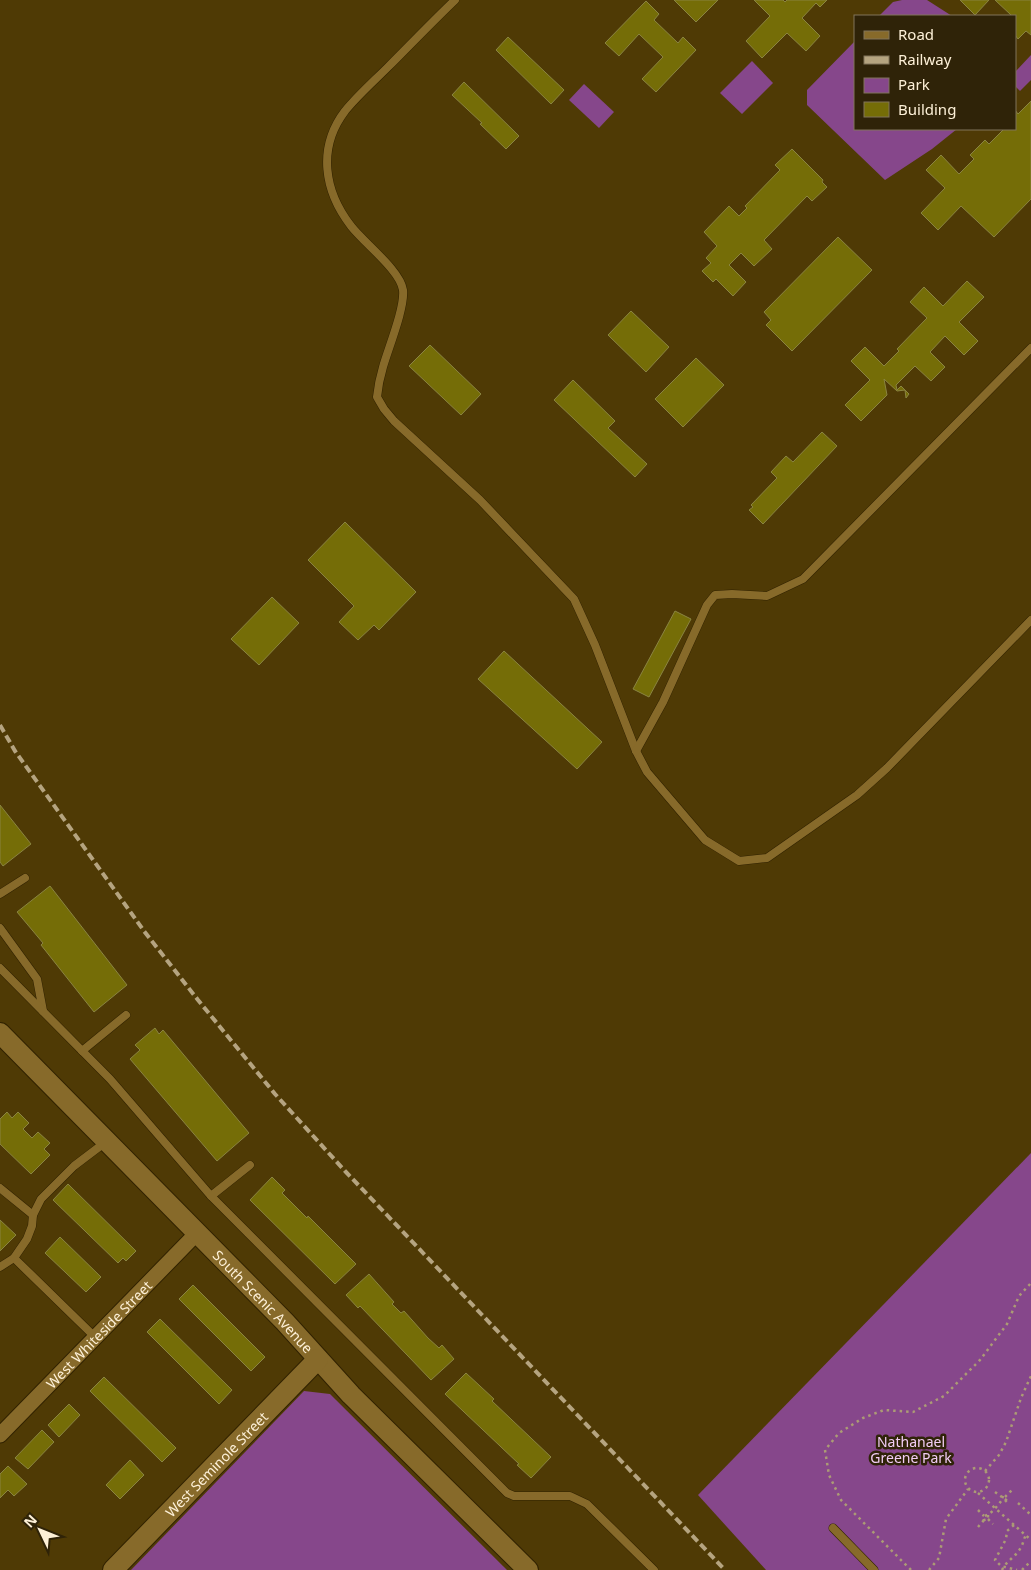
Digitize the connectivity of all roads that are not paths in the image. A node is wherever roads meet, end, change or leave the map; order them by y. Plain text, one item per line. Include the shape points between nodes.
1 (454, 0) edge
2 (1031, 348) edge
3 (1031, 620) edge
4 (636, 751) junction
5 (25, 878) dead end
6 (0, 894) edge
7 (0, 928) edge
8 (0, 968) edge
9 (43, 1010) junction
10 (126, 1015) dead end
11 (0, 1033) edge
12 (82, 1051) junction
13 (107, 1141) junction
14 (250, 1165) dead end
15 (0, 1188) edge
16 (211, 1196) junction
17 (33, 1215) junction
18 (198, 1232) junction
19 (14, 1258) junction
20 (0, 1267) edge
21 (95, 1337) junction
22 (318, 1359) junction
23 (0, 1435) edge
24 (833, 1528) dead end
25 (113, 1570) edge
26 (528, 1570) edge
27 (654, 1570) edge
28 (874, 1570) edge

1 - 4 lane via 345,111 330,141 327,176 335,201 360,237 397,275 403,291 377,397 394,421 480,500 574,599
2 - 4 lane via 803,579 767,596 715,595 707,605 663,702
3 - 4 lane via 887,768 857,795 767,858 739,862 705,840 647,772
5 - 6 lane
7 - 9 lane via 37,979
8 - 9 lane
9 - 12 lane
10 - 12 lane
11 - 13 main road, South Scenic Avenue
12 - 16 lane
13 - 17 lane via 54,1186
13 - 18 main road, South Scenic Avenue
14 - 16 lane
15 - 17 lane
16 - 27 lane via 507,1492 514,1496 570,1496 579,1500
17 - 19 lane via 27,1239
18 - 21 street, West Whiteside Street
18 - 22 main road, South Scenic Avenue
19 - 20 lane
19 - 21 lane
21 - 23 street, West Whiteside Street
22 - 25 main road, West Seminole Street
22 - 26 main road, South Scenic Avenue
24 - 28 lane

